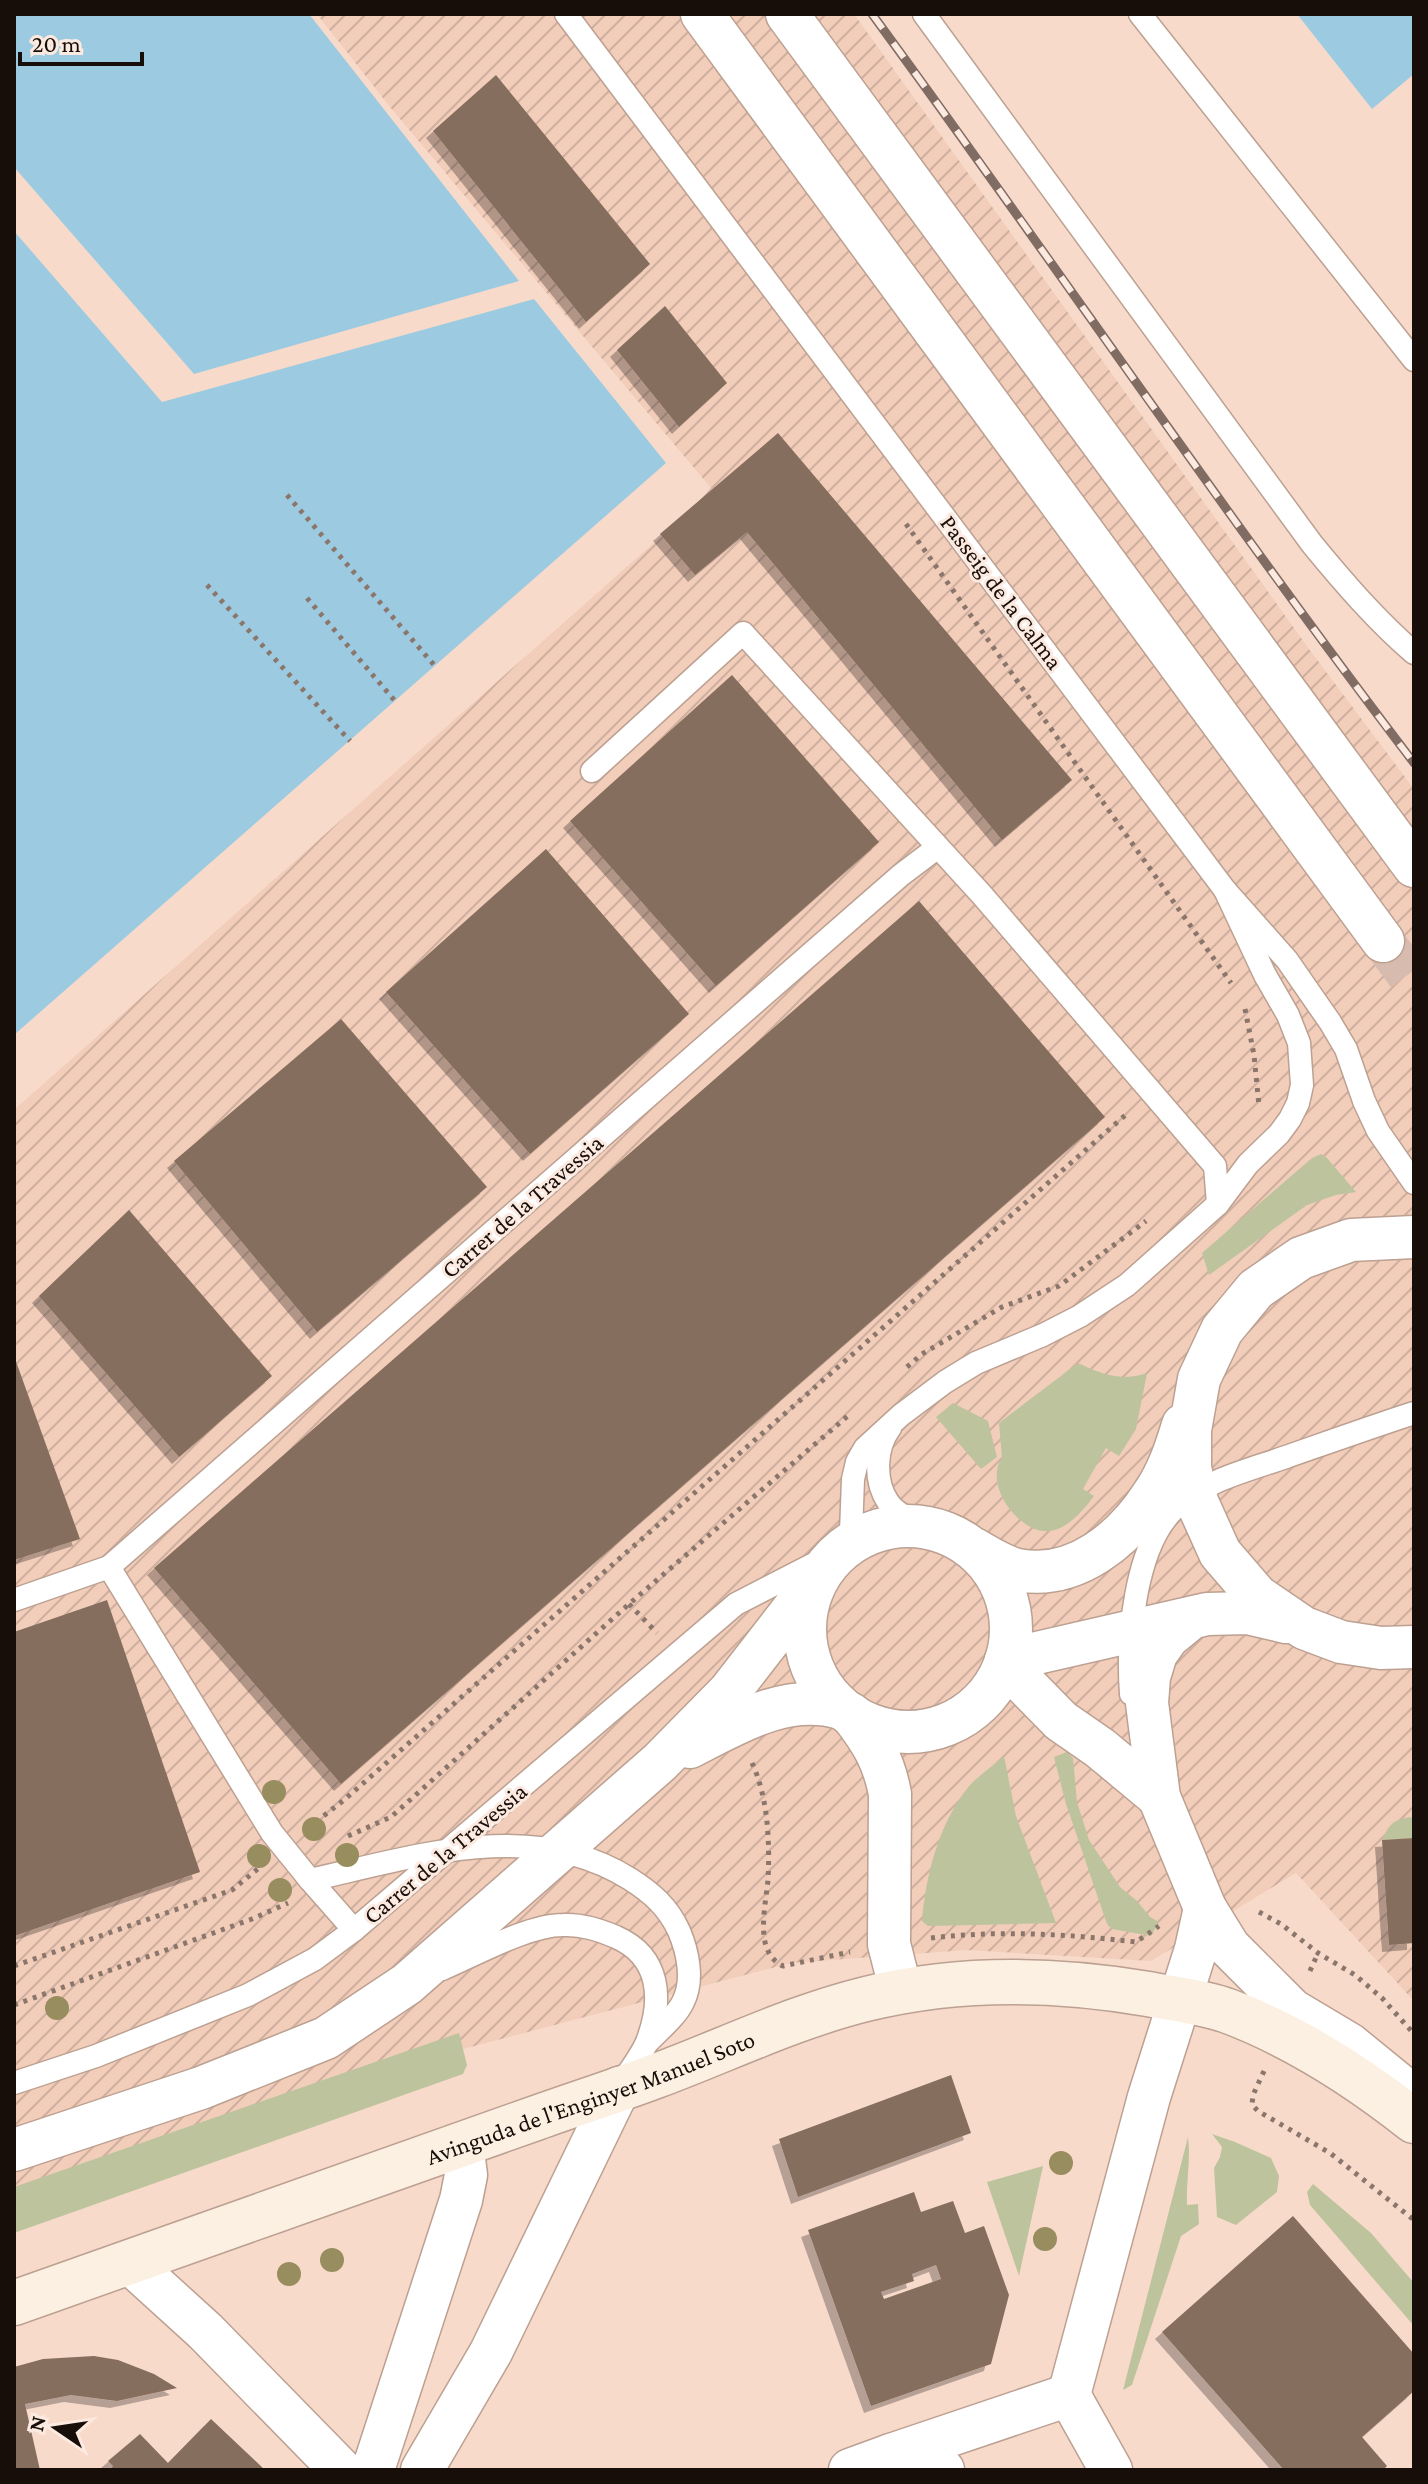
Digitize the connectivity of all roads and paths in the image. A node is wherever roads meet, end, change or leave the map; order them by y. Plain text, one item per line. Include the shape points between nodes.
1 (566, 14) edge
2 (702, 14) edge
3 (787, 14) edge
4 (924, 14) edge
5 (1140, 14) edge
6 (1414, 360) edge
7 (287, 495) dead end
8 (898, 513) dead end
9 (207, 585) dead end
10 (307, 598) dead end
11 (1414, 653) edge
12 (435, 666) dead end
13 (395, 701) dead end
14 (350, 741) dead end
15 (592, 771) dead end
16 (938, 847) junction
17 (1414, 866) edge
18 (1225, 890) junction
19 (1383, 941) tunnel mouth
20 (1235, 989) dead end
21 (1243, 1001) dead end
22 (1151, 1092) junction
23 (1260, 1117) dead end
24 (1414, 1183) edge
25 (1218, 1204) junction
26 (1151, 1218) dead end
27 (1411, 1235) edge
28 (902, 1371) dead end
29 (1199, 1379) junction
30 (856, 1409) dead end
31 (1414, 1413) edge
32 (901, 1415) junction
33 (1196, 1494) junction
34 (926, 1527) junction
35 (973, 1549) junction
36 (831, 1563) junction
37 (109, 1567) junction
38 (14, 1600) edge
39 (1190, 1619) junction
40 (1304, 1628) junction
41 (1132, 1630) junction
42 (1414, 1647) edge
43 (1005, 1662) junction
44 (846, 1711) junction
45 (748, 1755) dead end
46 (660, 1762) junction
47 (1159, 1797) junction
48 (283, 1848) junction
49 (450, 1849) junction
50 (557, 1851) junction
51 (310, 1880) junction
52 (1205, 1908) junction
53 (1258, 1911) dead end
54 (1166, 1921) dead end
55 (354, 1930) junction
56 (919, 1939) dead end
57 (840, 1955) dead end
58 (14, 1966) edge
59 (407, 1984) junction
60 (901, 1991) junction
61 (1181, 2000) junction
62 (14, 2005) edge
63 (1414, 2034) edge
64 (647, 2043) junction
65 (14, 2083) edge
66 (619, 2088) junction
67 (1414, 2103) edge
68 (1252, 2105) dead end
69 (1414, 2121) edge
70 (462, 2144) junction
71 (14, 2150) edge
72 (1414, 2220) edge
73 (129, 2262) junction
74 (14, 2303) edge
75 (1069, 2395) junction
76 (891, 2455) junction
77 (341, 2470) edge
78 (373, 2470) edge
79 (422, 2470) edge
80 (850, 2470) edge
81 (943, 2470) edge
82 (1111, 2470) edge

1 - 18 lane, Passeig de la Calma
2 - 19 street
3 - 17 street
4 - 11 lane via 1312,544 1348,589
5 - 6 lane
7 - 12 path
8 - 20 path
9 - 14 path
10 - 13 path
15 - 16 lane via 743,633
16 - 22 lane
16 - 37 lane, Carrer de la Travessia
18 - 24 lane, Passeig de la Calma via 1287,960 1330,1022 1378,1131
18 - 25 lane via 1288,1015 1299,1043 1302,1085 1290,1119
21 - 23 path
22 - 25 lane via 1215,1166
22 - 48 path via 356,1790
25 - 32 lane via 1127,1285 1080,1316 976,1363
26 - 28 path via 1059,1286 1002,1307
27 - 29 street via 1351,1240 1301,1258 1267,1281 1222,1330
29 - 33 street via 1190,1430
29 - 35 street via 1155,1493 1108,1544 1060,1571 1036,1573 1015,1570
30 - 51 path via 391,1817 345,1837
31 - 33 lane via 1212,1483
32 - 34 lane via 880,1452 881,1488 889,1504
32 - 36 lane via 857,1462 851,1533
33 - 40 street via 1220,1553 1257,1596
33 - 41 lane via 1175,1508 1153,1539 1139,1580
34 - 35 street
34 - 36 street via 874,1532
35 - 43 street via 991,1567 1009,1609
36 - 44 street via 810,1599 806,1647 825,1690
36 - 46 street via 729,1692
36 - 49 lane, Carrer de la Travessia via 736,1604
37 - 38 lane, Carrer de la Travessia
37 - 48 lane, Carrer de la Travessia
39 - 40 street via 1248,1613
39 - 41 street
39 - 47 street via 1168,1637 1149,1677 1147,1703
40 - 42 street via 1341,1642
41 - 43 street
41 - 47 lane via 1137,1738
43 - 44 street via 983,1700 954,1721 920,1732 885,1729
43 - 47 street via 1061,1721
44 - 46 street via 824,1703 776,1708
44 - 60 street via 886,1770 889,1944
45 - 57 path via 764,1804 768,1953 783,1966
46 - 50 street
47 - 52 street
48 - 51 lane, Carrer de la Travessia
48 - 58 path via 232,1890
49 - 50 lane via 506,1845
49 - 51 lane
49 - 55 lane, Carrer de la Travessia
50 - 59 street
50 - 64 lane via 606,1864 650,1892 673,1919 689,1960 686,1994 683,2005
51 - 55 lane, Carrer de la Travessia
51 - 62 path via 300,1894 273,1911
52 - 61 street
52 - 67 street via 1229,1947 1292,2010 1349,2044
53 - 63 path via 1355,1975
54 - 56 path via 1136,1942 978,1932
55 - 65 lane, Carrer de la Travessia via 315,1959 248,1995
59 - 64 lane via 533,1930 561,1925 593,1928 626,1942 647,1960 655,1976 657,1995
59 - 71 street via 326,2038 201,2088
60 - 61 main road, Avinguda de l'Enginyer Manuel Soto via 1028,1980
60 - 66 main road, Avinguda de l'Enginyer Manuel Soto via 778,2026
61 - 69 main road, Avinguda de l'Enginyer Manuel Soto via 1225,2010 1297,2041
61 - 75 street via 1149,2097
64 - 66 lane
66 - 70 main road, Avinguda de l'Enginyer Manuel Soto
66 - 79 street via 491,2352
68 - 72 path via 1330,2153
70 - 73 main road, Avinguda de l'Enginyer Manuel Soto
70 - 78 street via 466,2175 461,2200
73 - 74 main road, Avinguda de l'Enginyer Manuel Soto
73 - 77 street
75 - 76 street
75 - 82 street
76 - 80 street
76 - 81 street

